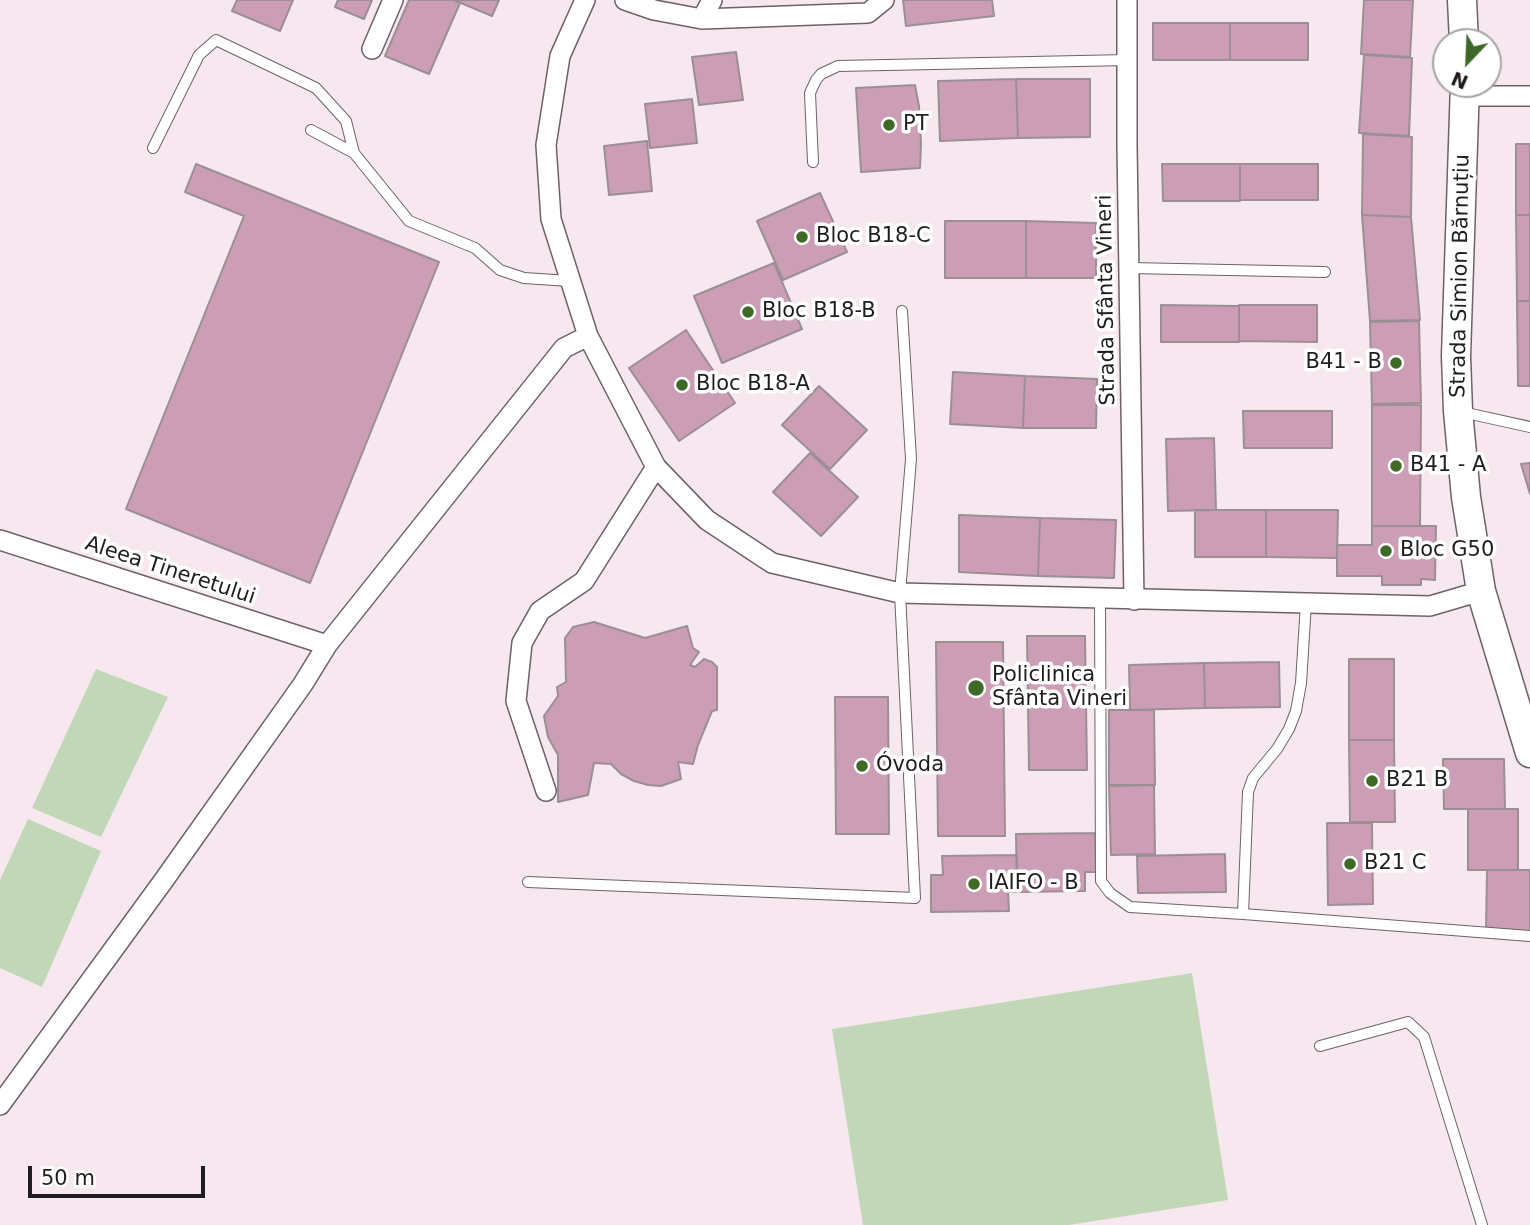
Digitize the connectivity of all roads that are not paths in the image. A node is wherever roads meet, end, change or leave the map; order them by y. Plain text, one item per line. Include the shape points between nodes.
1 (393, 0) edge
2 (584, 0) edge
3 (625, 0) edge
4 (712, 0) edge
5 (884, 0) edge
6 (1127, 0) edge
7 (1462, 0) edge
8 (702, 19) junction
9 (1463, 28) edge
10 (372, 49) dead end
11 (1128, 61) junction
12 (1502, 93) edge
13 (1530, 96) edge
14 (1466, 98) edge
15 (311, 130) dead end
16 (153, 148) dead end
17 (354, 153) junction
18 (813, 162) dead end
19 (1130, 268) junction
20 (1325, 272) dead end
21 (570, 281) junction
22 (902, 311) dead end
23 (588, 336) junction
24 (1458, 411) junction
25 (1530, 427) edge
26 (656, 467) junction
27 (0, 540) edge
28 (1481, 591) junction
29 (900, 593) junction
30 (1100, 598) junction
31 (1134, 600) junction
32 (1306, 603) junction
33 (327, 645) junction
34 (1529, 745) edge
35 (547, 791) dead end
36 (528, 882) dead end
37 (1243, 914) junction
38 (1530, 936) edge
39 (1320, 1046) dead end
40 (0, 1105) edge
41 (1482, 1225) edge

1 - 10 street
2 - 21 street via 560,56 546,145 551,219
3 - 8 street
4 - 8 street
5 - 8 street via 868,13
6 - 11 street, Strada Sfânta Vineri
7 - 9 street
11 - 18 lane via 838,66 821,74 810,93
11 - 19 street, Strada Sfânta Vineri
12 - 13 street
14 - 24 street, Strada Simion Bărnuțiu
15 - 17 lane
16 - 17 lane via 199,55 216,40 316,88 346,121
17 - 21 lane via 409,221 475,248 500,270 524,278
19 - 20 lane
19 - 31 street, Strada Sfânta Vineri
21 - 23 street
22 - 29 lane via 911,459
23 - 26 street
23 - 33 street via 564,348
24 - 25 lane
24 - 28 street, Strada Simion Bărnuțiu
26 - 29 street via 707,520 772,563
26 - 35 street via 584,581 540,611 522,643 516,701
27 - 33 street, Aleea Tineretului
28 - 32 street via 1430,606
28 - 34 street, Strada Simion Bărnuțiu
29 - 30 street
29 - 36 lane via 915,898
30 - 31 street
30 - 37 lane via 1101,881 1130,907
31 - 32 street
32 - 37 lane via 1296,711 1248,792
33 - 40 street
37 - 38 lane
39 - 41 lane via 1408,1021 1424,1037

